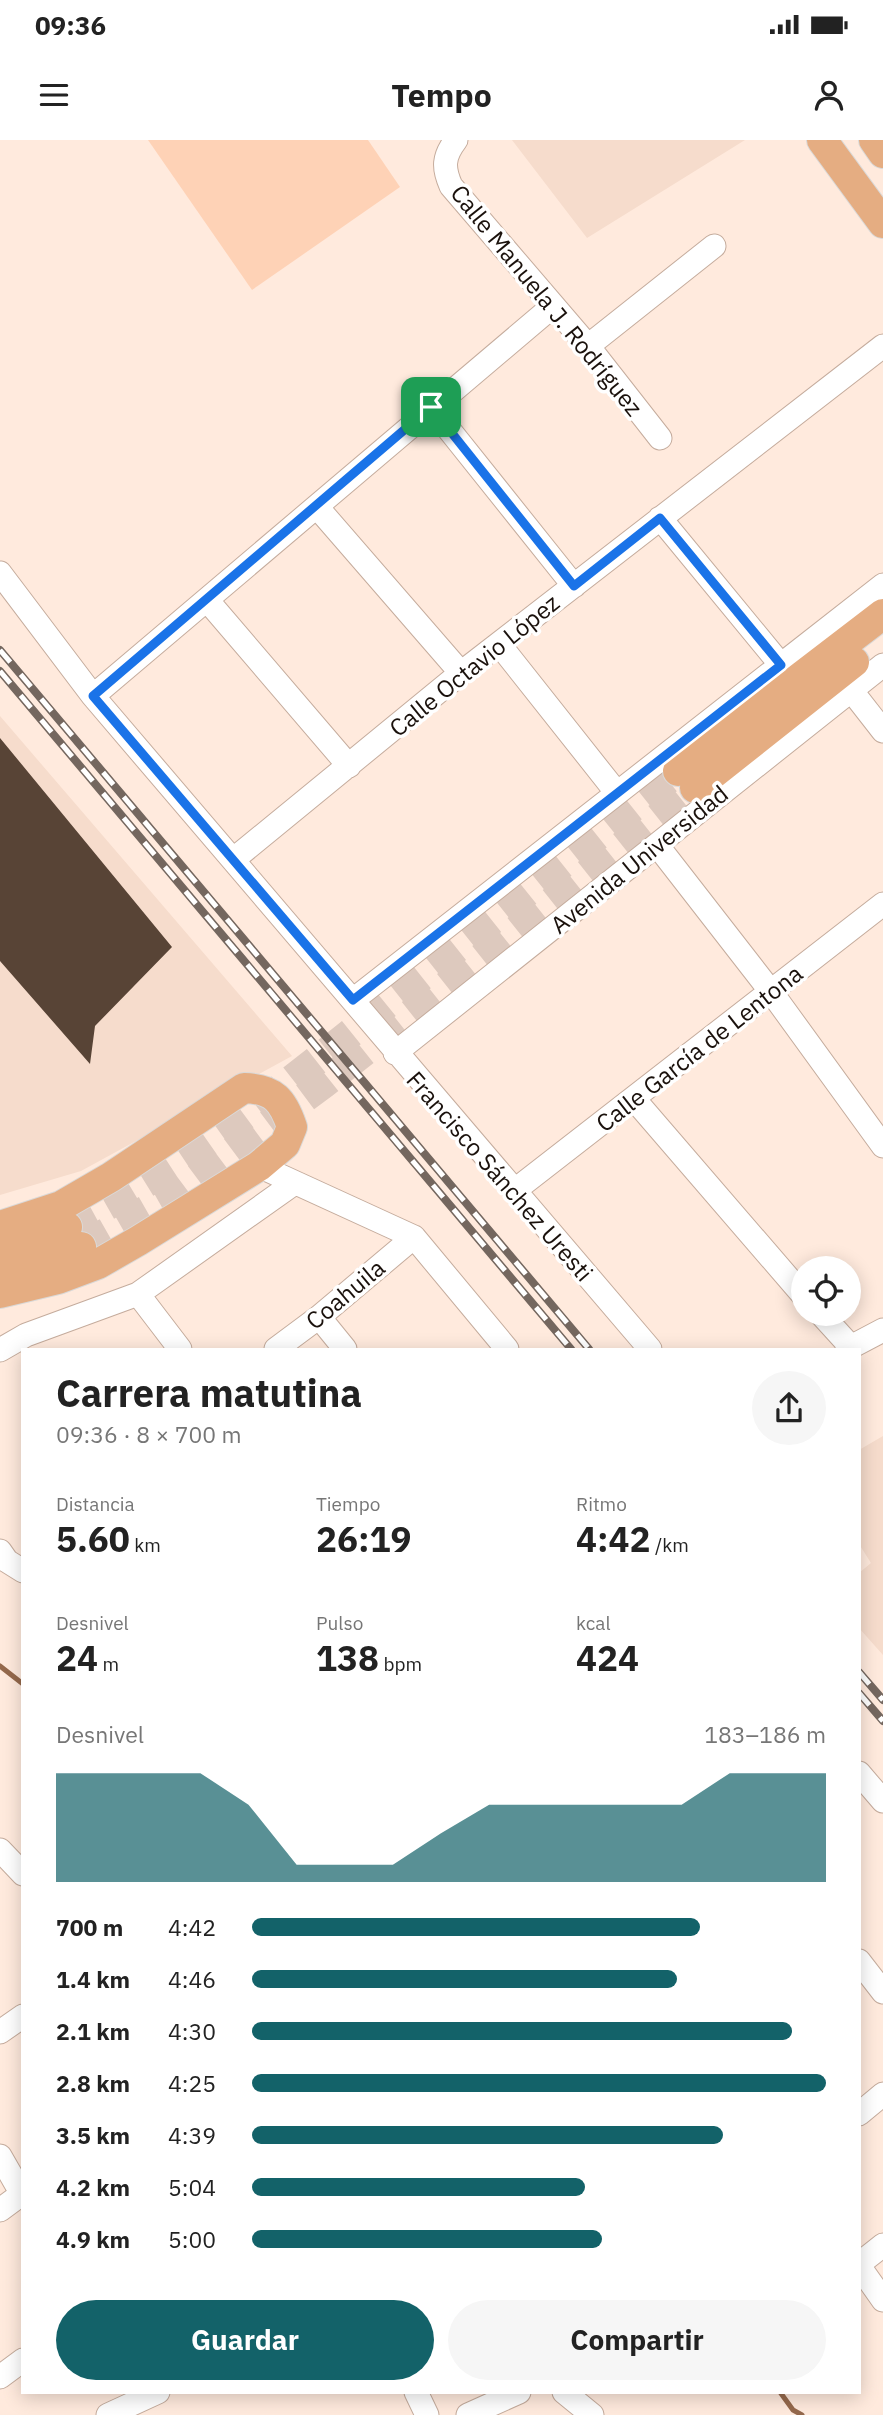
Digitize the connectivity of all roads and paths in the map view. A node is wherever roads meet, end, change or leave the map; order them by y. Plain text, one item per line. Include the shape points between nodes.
1 (822, 140) edge
2 (874, 140) edge
3 (451, 149) edge
4 (883, 152) edge
5 (883, 223) edge
6 (714, 246) dead end
7 (553, 306) junction
8 (588, 346) junction
9 (883, 346) edge
10 (431, 407) junction
11 (660, 438) dead end
12 (317, 507) junction
13 (660, 518) junction
14 (0, 573) edge
15 (883, 585) edge
16 (574, 586) junction
17 (207, 600) junction
18 (883, 614) edge
19 (883, 639) edge
20 (499, 644) junction
21 (781, 665) junction
22 (883, 665) edge
23 (461, 673) junction
24 (851, 690) junction
25 (93, 696) junction
26 (883, 731) edge
27 (349, 766) junction
28 (617, 793) junction
29 (657, 845) junction
30 (234, 859) junction
31 (883, 904) edge
32 (772, 992) junction
33 (353, 1000) junction
34 (395, 1053) junction
35 (634, 1099) junction
36 (883, 1146) edge
37 (259, 1166) junction
38 (293, 1184) junction
39 (514, 1191) junction
40 (0, 1226) edge
41 (414, 1237) junction
42 (0, 1249) edge
43 (0, 1274) edge
44 (791, 1281) edge
45 (0, 1293) edge
46 (138, 1294) junction
47 (319, 1317) junction
48 (831, 1326) edge
49 (883, 1329) edge
50 (179, 1348) edge
51 (277, 1348) edge
52 (344, 1348) edge
53 (506, 1348) edge
54 (649, 1348) edge
55 (849, 1348) edge
56 (0, 1350) edge
57 (861, 1775) edge
58 (883, 1801) edge
59 (1, 1852) edge
60 (21, 1872) edge
61 (861, 1964) edge
62 (883, 1992) edge
63 (21, 2017) edge
64 (0, 2032) edge
65 (883, 2094) edge
66 (861, 2112) edge
67 (0, 2156) edge
68 (21, 2192) edge
69 (21, 2195) edge
70 (0, 2210) edge
71 (883, 2245) edge
72 (861, 2263) edge
73 (861, 2268) edge
74 (883, 2300) edge
75 (21, 2362) edge
76 (0, 2378) edge
77 (417, 2394) edge
78 (515, 2394) edge
79 (566, 2394) edge
80 (145, 2400) edge
81 (108, 2415) edge
82 (427, 2415) edge
83 (468, 2415) edge
84 (592, 2415) edge

1 - 5 main road
2 - 4 main road
3 - 7 street, Calle Manuela J. Rodríguez via 444,169 451,186
6 - 8 street
7 - 8 street, Calle Manuela J. Rodríguez
7 - 10 street
8 - 11 street, Calle Manuela J. Rodríguez
9 - 13 street, Calle Octavio López
10 - 12 street
10 - 16 street
12 - 17 street
12 - 23 street
13 - 16 street, Calle Octavio López
13 - 21 street
14 - 25 street, Francisco Sánchez Uresti
15 - 21 street
16 - 20 street, Calle Octavio López
17 - 25 street
17 - 27 street
18 - 19 main road, Avenida Universidad via 686,779
20 - 23 street, Calle Octavio López
20 - 28 street
21 - 28 street
22 - 24 street, Avenida Universidad
23 - 27 street, Calle Octavio López
24 - 26 street
24 - 29 street, Avenida Universidad
25 - 30 street, Francisco Sánchez Uresti
27 - 30 street, Calle Octavio López
28 - 33 street
29 - 32 street
29 - 34 street, Avenida Universidad
30 - 33 street, Francisco Sánchez Uresti
31 - 32 street, Calle García de Lentona
32 - 35 street, Calle García de Lentona
32 - 36 street
33 - 34 street, Francisco Sánchez Uresti
34 - 39 street, Francisco Sánchez Uresti
35 - 39 street, Calle García de Lentona
35 - 44 street
37 - 38 street
37 - 40 main road via 285,1144 292,1127 285,1105 264,1089 244,1088 61,1206
37 - 45 main road via 98,1264
38 - 41 street
38 - 46 street
39 - 54 street, Francisco Sánchez Uresti
41 - 47 street, Coahuila
41 - 53 street
42 - 43 main road via 74,1237
46 - 50 street
46 - 56 street via 50,1325
47 - 51 street, Coahuila
47 - 52 street
48 - 55 street
49 - 55 street
57 - 58 street
59 - 60 street
61 - 62 street
63 - 64 street
65 - 66 street
67 - 68 street
69 - 70 street
71 - 72 street
73 - 74 street
75 - 76 street
77 - 82 street
78 - 83 street
79 - 84 street
80 - 81 street

